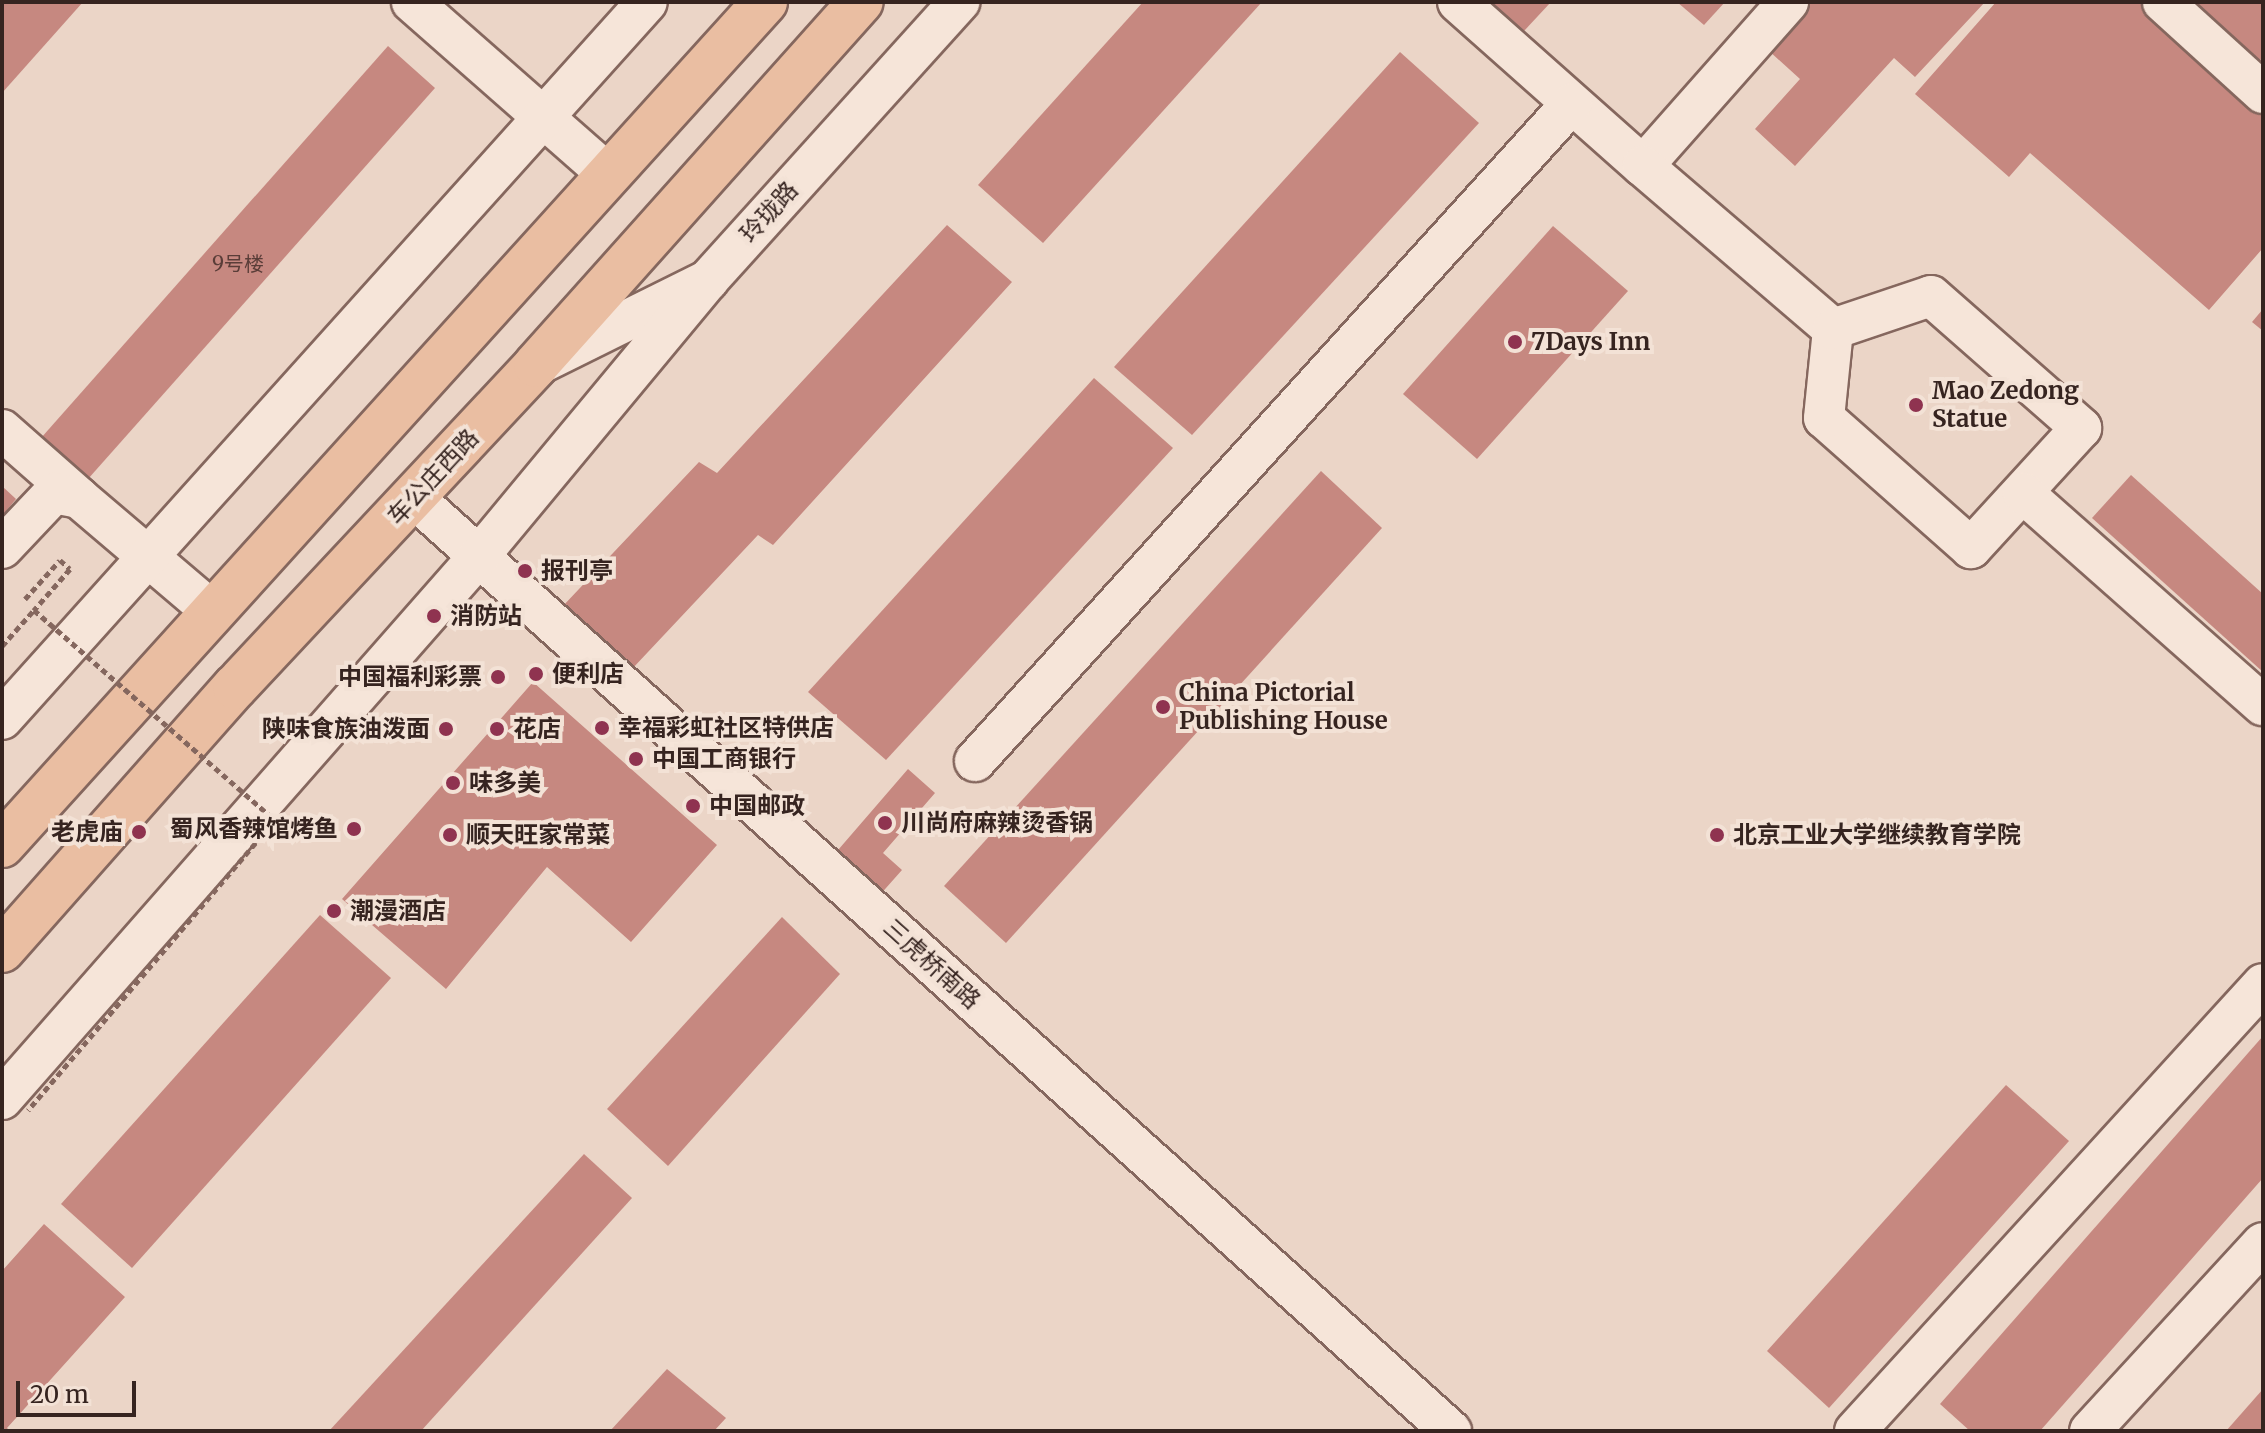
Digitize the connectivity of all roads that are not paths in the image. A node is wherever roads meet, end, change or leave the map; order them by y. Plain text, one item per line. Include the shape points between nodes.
1 (412, 2) edge
2 (647, 2) edge
3 (765, 2) edge
4 (861, 2) edge
5 (959, 2) edge
6 (1458, 2) edge
7 (1788, 2) edge
8 (2163, 2) edge
9 (2263, 93) edge
10 (1572, 103) junction
11 (544, 117) junction
12 (1643, 166) junction
13 (609, 175) junction
14 (708, 280) junction
15 (1833, 329) junction
16 (536, 365) junction
17 (2, 430) edge
18 (2023, 493) junction
19 (79, 498) junction
20 (414, 498) junction
21 (2, 548) edge
22 (479, 556) junction
23 (149, 557) junction
24 (213, 612) junction
25 (2263, 705) edge
26 (2, 719) edge
27 (975, 761) dead end
28 (2, 845) edge
29 (2, 950) edge
30 (2263, 984) edge
31 (15, 1105) edge
32 (2263, 1243) edge
33 (1451, 1431) edge
34 (1855, 1431) edge
35 (2090, 1431) edge

1 - 11 street
2 - 11 street
3 - 13 main road
4 - 16 main road, 车公庄西路
5 - 14 street, 玲珑路
6 - 10 street
7 - 12 street
8 - 9 street
10 - 12 street
10 - 27 street
11 - 13 street
11 - 23 street
12 - 15 street
13 - 24 main road
14 - 16 street, 玲珑路
14 - 22 street
15 - 18 street via 1824,418 1971,548
15 - 18 street via 1931,296 2081,428
16 - 20 main road, 车公庄西路
17 - 19 street
18 - 25 street
19 - 21 street via 54,493
19 - 23 street
20 - 22 street, 三虎桥南路
20 - 29 main road, 车公庄西路 via 235,687
22 - 31 street
22 - 33 street, 三虎桥南路
23 - 24 street
23 - 26 street
24 - 28 main road
30 - 34 street
32 - 35 street

